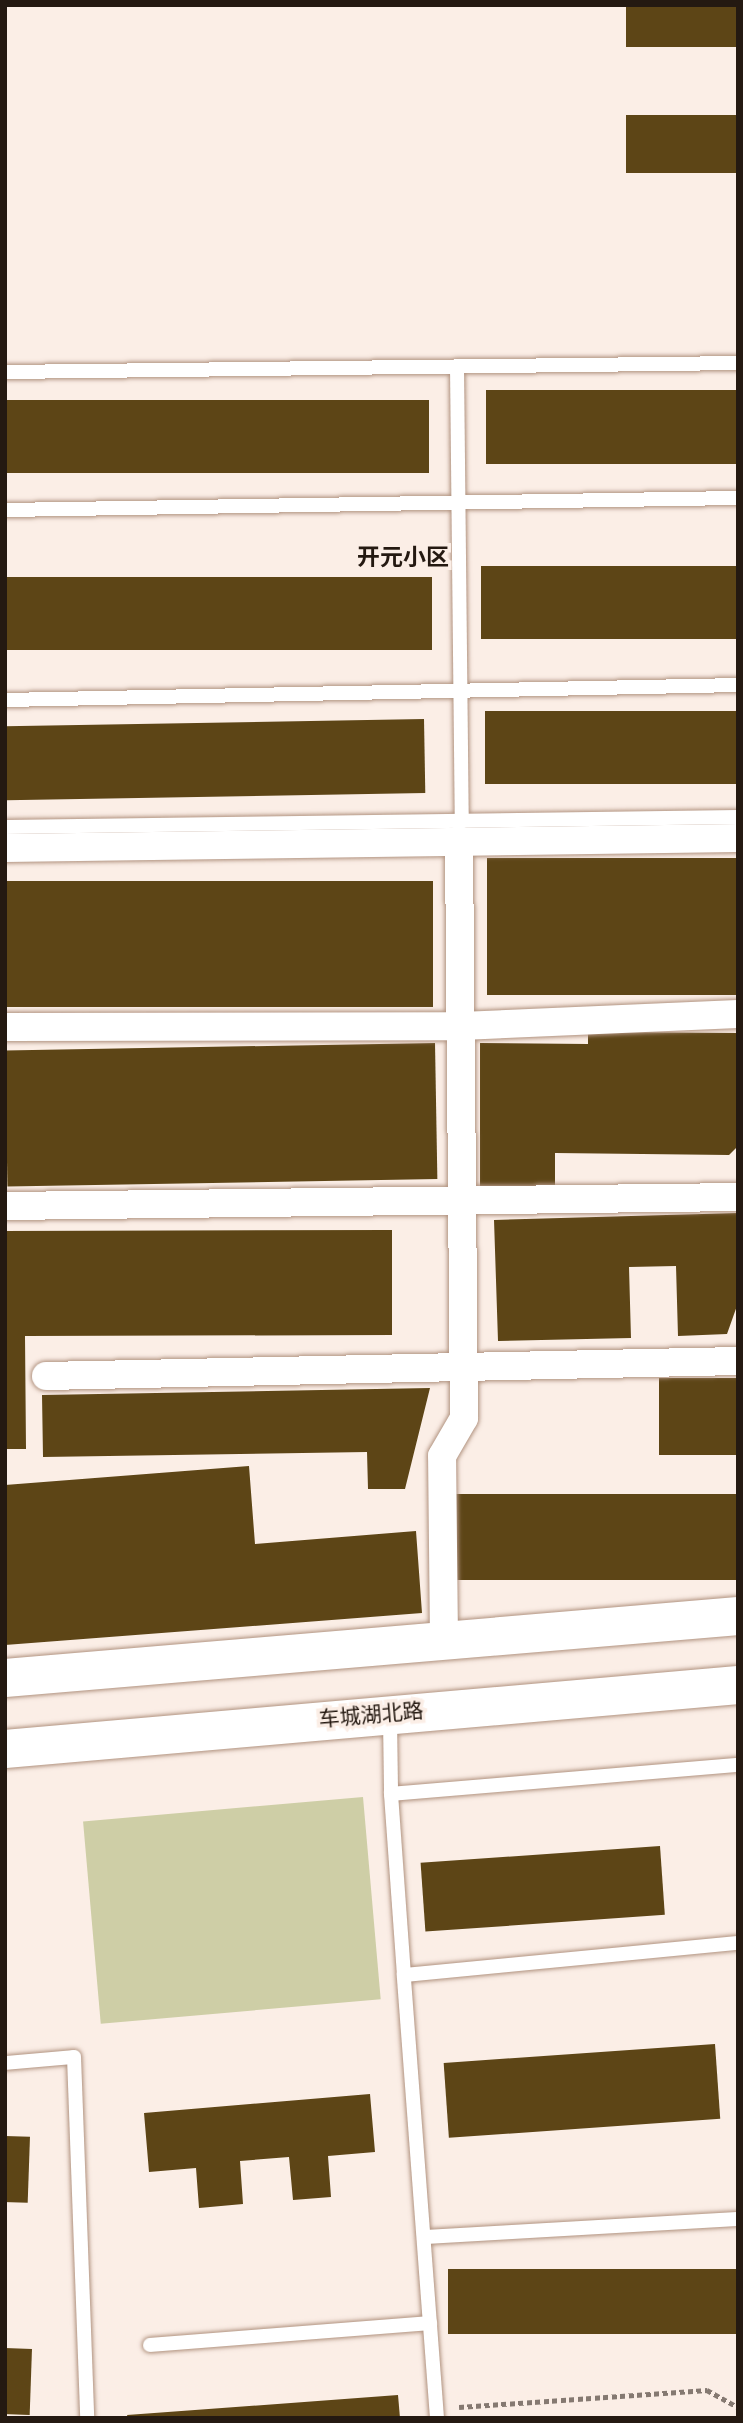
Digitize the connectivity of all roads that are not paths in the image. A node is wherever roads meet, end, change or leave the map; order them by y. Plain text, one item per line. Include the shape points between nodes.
1 (738, 363) edge
2 (457, 366) junction
3 (5, 372) edge
4 (738, 498) edge
5 (460, 503) junction
6 (5, 510) edge
7 (738, 685) edge
8 (462, 691) junction
9 (5, 700) edge
10 (738, 817) edge
11 (5, 827) edge
12 (461, 831) junction
13 (738, 838) edge
14 (5, 848) edge
15 (738, 1014) edge
16 (461, 1026) junction
17 (5, 1027) edge
18 (738, 1197) edge
19 (462, 1202) junction
20 (5, 1206) edge
21 (738, 1361) edge
22 (463, 1369) junction
23 (46, 1376) dead end
24 (738, 1616) edge
25 (444, 1641) junction
26 (5, 1678) edge
27 (738, 1685) edge
28 (390, 1713) junction
29 (5, 1749) edge
30 (738, 1765) edge
31 (391, 1794) junction
32 (738, 1942) edge
33 (404, 1975) junction
34 (5, 2063) edge
35 (738, 2219) edge
36 (424, 2236) junction
37 (430, 2323) junction
38 (150, 2345) dead end
39 (437, 2413) edge
40 (87, 2418) edge

1 - 2 lane
2 - 3 lane
2 - 5 lane
4 - 5 lane
5 - 6 lane
5 - 8 lane
7 - 8 lane
8 - 9 lane
8 - 12 lane
10 - 12 lane
11 - 12 lane
12 - 13 street
12 - 14 street
12 - 16 street
15 - 16 street
16 - 17 street
16 - 19 street
18 - 19 street
19 - 20 street
19 - 22 street
21 - 22 street
22 - 23 street
22 - 25 street via 464,1418 442,1456
24 - 25 main road
25 - 26 main road
27 - 28 main road, 车城湖北路
28 - 29 main road, 车城湖北路
28 - 31 lane
30 - 31 lane
31 - 33 lane
32 - 33 lane
33 - 36 lane
34 - 40 lane via 74,2057
35 - 36 lane
36 - 37 lane
37 - 38 lane
37 - 39 lane

